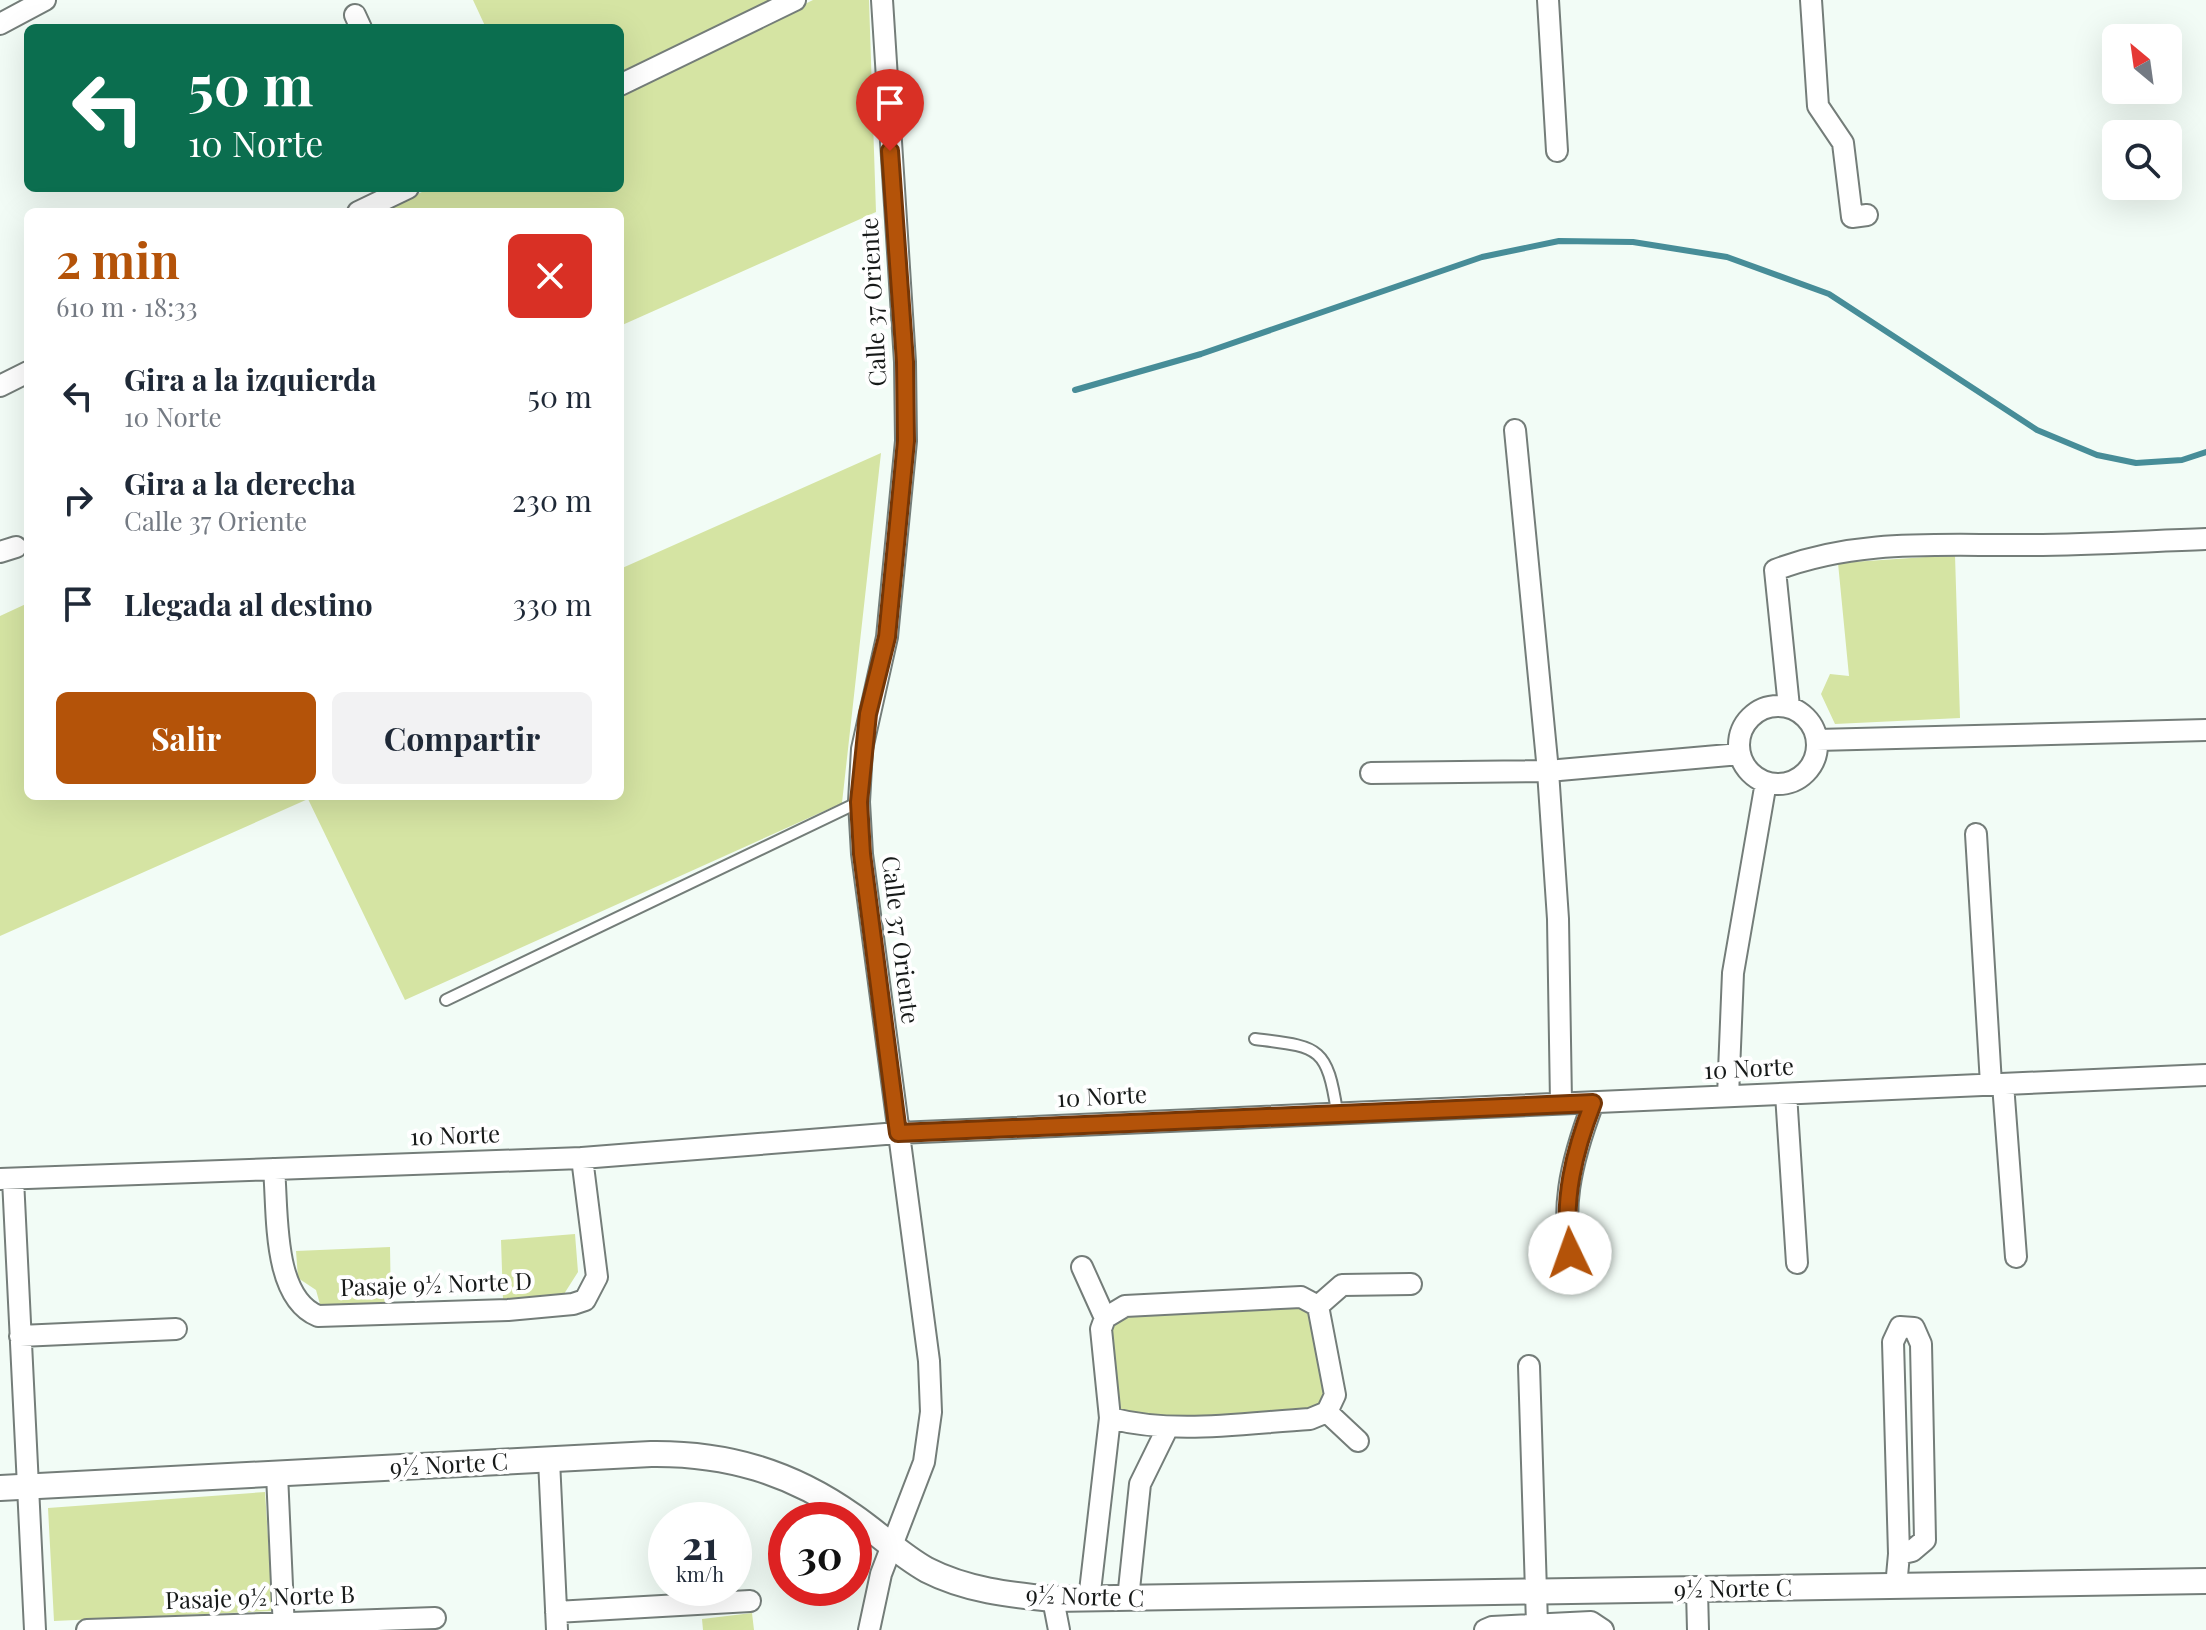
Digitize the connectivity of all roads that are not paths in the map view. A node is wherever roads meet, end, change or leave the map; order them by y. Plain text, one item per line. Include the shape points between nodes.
1 (45, 0) edge
2 (795, 0) edge
3 (882, 0) edge
4 (1548, 0) edge
5 (1811, 0) edge
6 (0, 24) edge
7 (624, 83) edge
8 (1557, 151) dead end
9 (400, 192) edge
10 (366, 208) edge
11 (1867, 215) dead end
12 (24, 374) edge
13 (0, 386) edge
14 (1515, 430) dead end
15 (2206, 539) edge
16 (1789, 707) junction
17 (2206, 730) edge
18 (1817, 740) junction
19 (1740, 754) junction
20 (1548, 771) junction
21 (1371, 773) dead end
22 (1766, 782) junction
23 (859, 802) junction
24 (1976, 834) dead end
25 (446, 1000) dead end
26 (1255, 1039) dead end
27 (2206, 1075) edge
28 (1997, 1084) junction
29 (1786, 1094) junction
30 (1728, 1096) junction
31 (1561, 1102) junction
32 (1593, 1103) junction
33 (1337, 1112) junction
34 (898, 1133) junction
35 (582, 1158) junction
36 (274, 1169) junction
37 (6, 1179) edge
38 (2016, 1257) dead end
39 (1797, 1263) dead end
40 (1082, 1267) dead end
41 (1577, 1275) dead end
42 (1411, 1284) dead end
43 (1318, 1306) junction
44 (1105, 1318) junction
45 (176, 1329) dead end
46 (20, 1336) junction
47 (1529, 1366) dead end
48 (1922, 1385) junction
49 (1894, 1387) junction
50 (1327, 1412) junction
51 (1110, 1418) junction
52 (1168, 1427) junction
53 (1923, 1438) junction
54 (1895, 1439) junction
55 (1358, 1441) dead end
56 (549, 1460) junction
57 (277, 1474) junction
58 (27, 1487) junction
59 (0, 1488) edge
60 (1924, 1493) junction
61 (1897, 1494) junction
62 (891, 1545) junction
63 (1899, 1554) junction
64 (2206, 1581) edge
65 (1896, 1587) junction
66 (1697, 1590) junction
67 (1536, 1593) junction
68 (1053, 1599) junction
69 (1128, 1599) junction
70 (1089, 1600) junction
71 (702, 1606) edge
72 (435, 1618) dead end
73 (556, 1621) edge
74 (1537, 1624) junction
75 (284, 1626) edge
76 (35, 1630) edge
77 (87, 1630) edge
78 (869, 1630) edge
79 (1059, 1630) edge
80 (1485, 1630) edge
81 (1603, 1630) edge
82 (1698, 1630) edge

1 - 6 street
2 - 7 street
3 - 23 street, Calle 37 Oriente via 906,441 887,637 868,714
4 - 8 street
5 - 11 street via 1818,106 1843,143 1852,217
9 - 10 street
12 - 13 street
14 - 20 street
15 - 16 street via 1939,542 1818,554 1775,570
16 - 18 street via 1808,719
16 - 19 street via 1763,709 1751,717 1739,741
17 - 18 street
18 - 22 street via 1809,769 1797,779
19 - 20 street
19 - 22 street via 1747,769
20 - 21 street
20 - 31 street via 1558,919
22 - 30 street via 1733,973
23 - 25 lane
23 - 34 street, Calle 37 Oriente
24 - 28 street
26 - 33 lane via 1309,1046 1327,1066
27 - 28 street, 10 Norte
28 - 29 street, 10 Norte
28 - 38 street
29 - 30 street, 10 Norte
29 - 39 street
30 - 32 street, 10 Norte
31 - 32 street, 10 Norte
31 - 33 street, 10 Norte
32 - 41 street via 1569,1174 1567,1232
33 - 34 street, 10 Norte
34 - 35 street, 10 Norte
34 - 62 street, Calle 37 Oriente via 929,1361 931,1412 916,1490
35 - 36 street, 10 Norte
35 - 36 street, Pasaje 9½ Norte D via 597,1277 585,1300 508,1310 318,1316 302,1309 287,1284
36 - 37 street, 10 Norte
37 - 46 street
40 - 44 street
42 - 43 street via 1342,1285
43 - 44 street via 1301,1297 1125,1306
43 - 50 street via 1335,1395
44 - 51 street via 1101,1329
45 - 46 street
46 - 58 street
47 - 67 street
48 - 49 street
48 - 49 street via 1919,1336 1914,1328 1900,1327 1893,1342
48 - 53 street
49 - 54 street
50 - 52 street via 1310,1419
50 - 55 street
51 - 52 street
51 - 70 street
52 - 69 street via 1140,1484
53 - 54 street
53 - 60 street
54 - 61 street
56 - 57 street, 9½ Norte C
56 - 62 street, 9½ Norte C via 678,1454 734,1460 810,1488
56 - 73 street
57 - 58 street, 9½ Norte C
57 - 75 street
58 - 59 street, 9½ Norte C
58 - 76 street
60 - 61 street
60 - 63 street via 1925,1540
61 - 63 street
62 - 68 street, 9½ Norte C via 962,1584
62 - 78 street, Calle 37 Oriente
63 - 65 street
64 - 65 street, 9½ Norte C
65 - 66 street, 9½ Norte C
66 - 67 street, 9½ Norte C
66 - 82 street
67 - 69 street, 9½ Norte C
67 - 74 street
68 - 70 street, 9½ Norte C
68 - 79 street
69 - 70 street, 9½ Norte C
71 - 73 street
72 - 75 street, Pasaje 9½ Norte B
74 - 80 street
74 - 81 street via 1591,1622
75 - 77 street, Pasaje 9½ Norte B

